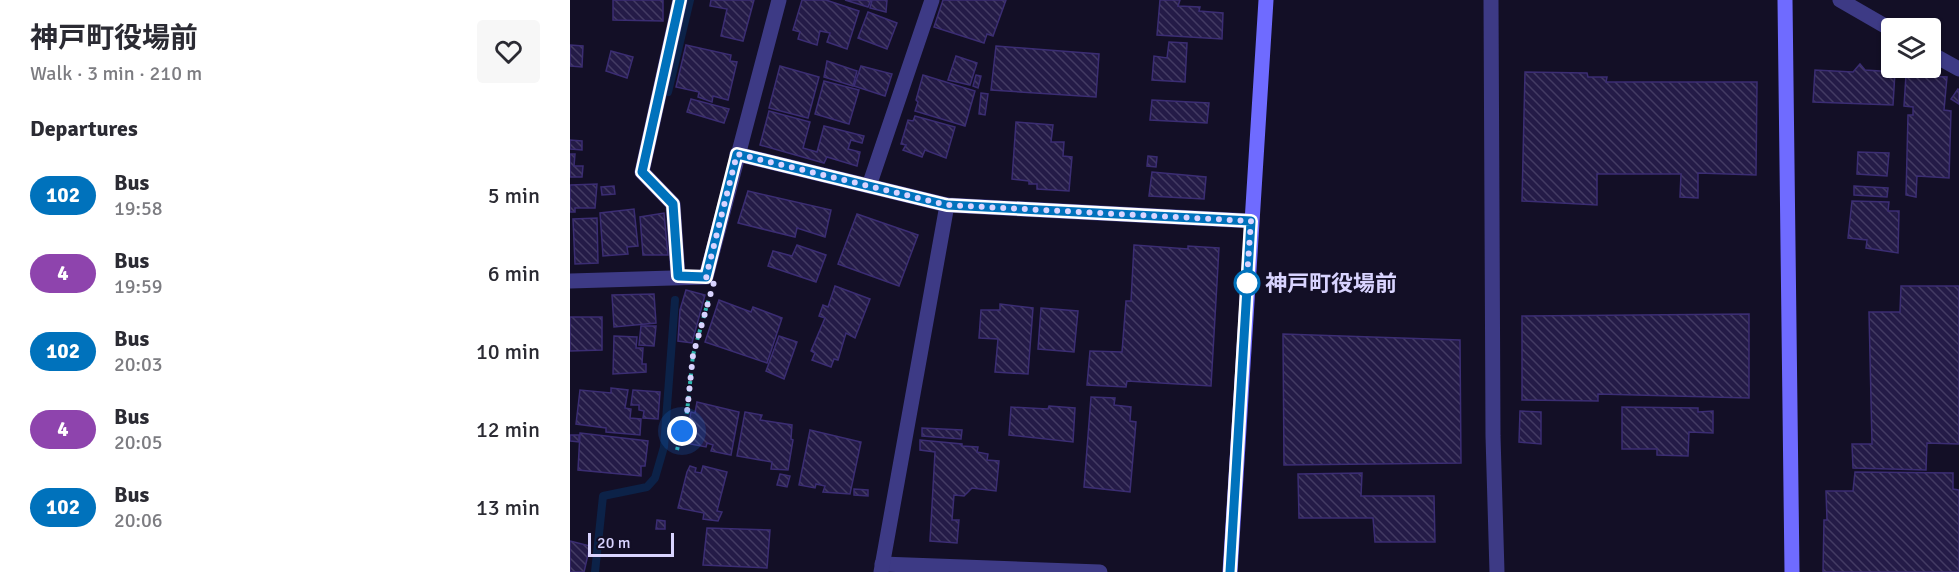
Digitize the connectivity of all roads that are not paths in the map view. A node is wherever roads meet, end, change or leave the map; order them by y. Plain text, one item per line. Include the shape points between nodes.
1 (680, 0) edge
2 (778, 0) edge
3 (932, 0) edge
4 (1266, 0) edge
5 (1491, 0) edge
6 (1785, 0) edge
7 (1840, 0) edge
8 (1881, 24) edge
9 (1941, 59) edge
10 (1959, 69) edge
11 (737, 154) junction
12 (869, 186) junction
13 (947, 205) junction
14 (1251, 221) junction
15 (678, 276) junction
16 (570, 280) edge
17 (882, 568) edge
18 (1100, 572) edge
19 (1230, 572) edge
20 (1497, 572) edge
21 (1792, 572) edge

1 - 15 street via 642,172 673,204
2 - 11 street
3 - 12 street
4 - 14 street
5 - 20 street
6 - 21 street
7 - 8 street
9 - 10 street
11 - 12 street
11 - 15 street via 706,277
12 - 13 street
13 - 14 street
13 - 17 street
14 - 19 street
15 - 16 street
17 - 18 street

